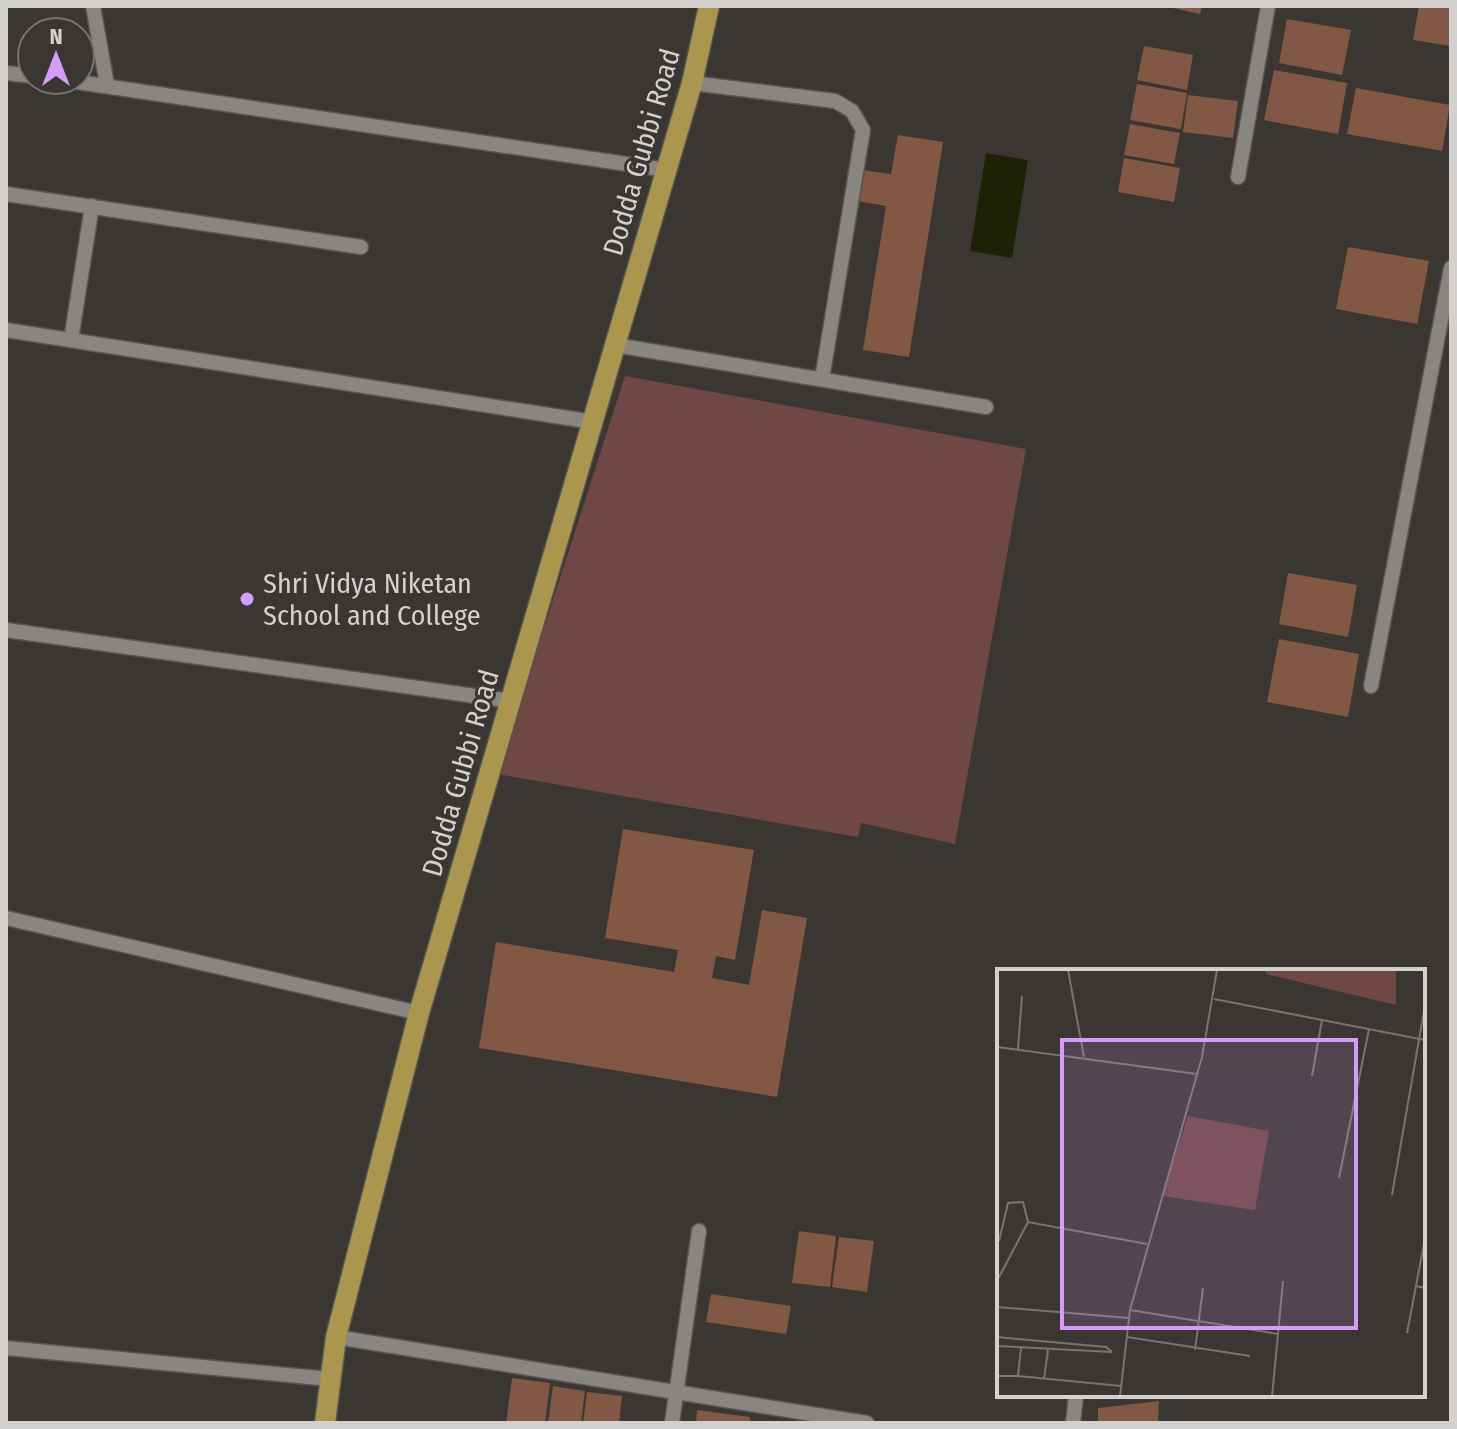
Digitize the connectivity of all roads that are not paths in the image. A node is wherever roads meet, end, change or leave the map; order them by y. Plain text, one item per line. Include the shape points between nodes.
1 (93, 6) edge
2 (709, 6) edge
3 (1268, 6) edge
4 (692, 83) junction
5 (96, 84) edge
6 (107, 85) junction
7 (667, 170) junction
8 (1238, 177) dead end
9 (6, 194) edge
10 (92, 206) junction
11 (361, 247) dead end
12 (1451, 268) edge
13 (6, 330) edge
14 (71, 340) junction
15 (615, 345) junction
16 (822, 379) junction
17 (986, 407) dead end
18 (593, 422) junction
19 (6, 630) edge
20 (1371, 686) dead end
21 (511, 701) junction
22 (6, 918) edge
23 (419, 1013) junction
24 (699, 1231) dead end
25 (336, 1337) junction
26 (6, 1348) edge
27 (329, 1379) junction
28 (676, 1391) junction
29 (1076, 1397) edge
30 (325, 1423) edge
31 (672, 1423) edge
32 (867, 1423) edge
33 (1073, 1423) edge

1 - 6 street
2 - 4 main road, Dodda Gubbi Road
3 - 8 street
4 - 7 main road, Dodda Gubbi Road
4 - 16 street via 835,101 852,111 863,130
5 - 6 street
6 - 7 street
7 - 15 main road, Dodda Gubbi Road
9 - 10 street
10 - 11 street
10 - 14 street
12 - 20 street
13 - 14 street
14 - 18 street
15 - 16 street
15 - 18 main road, Dodda Gubbi Road
16 - 17 street
18 - 21 main road, Dodda Gubbi Road
19 - 21 street
21 - 23 main road, Dodda Gubbi Road
22 - 23 street
23 - 25 main road, Dodda Gubbi Road
24 - 28 street
25 - 27 main road, Dodda Gubbi Road
25 - 28 street
26 - 27 street
27 - 30 main road, Dodda Gubbi Road
28 - 31 street
28 - 32 street
29 - 33 street

